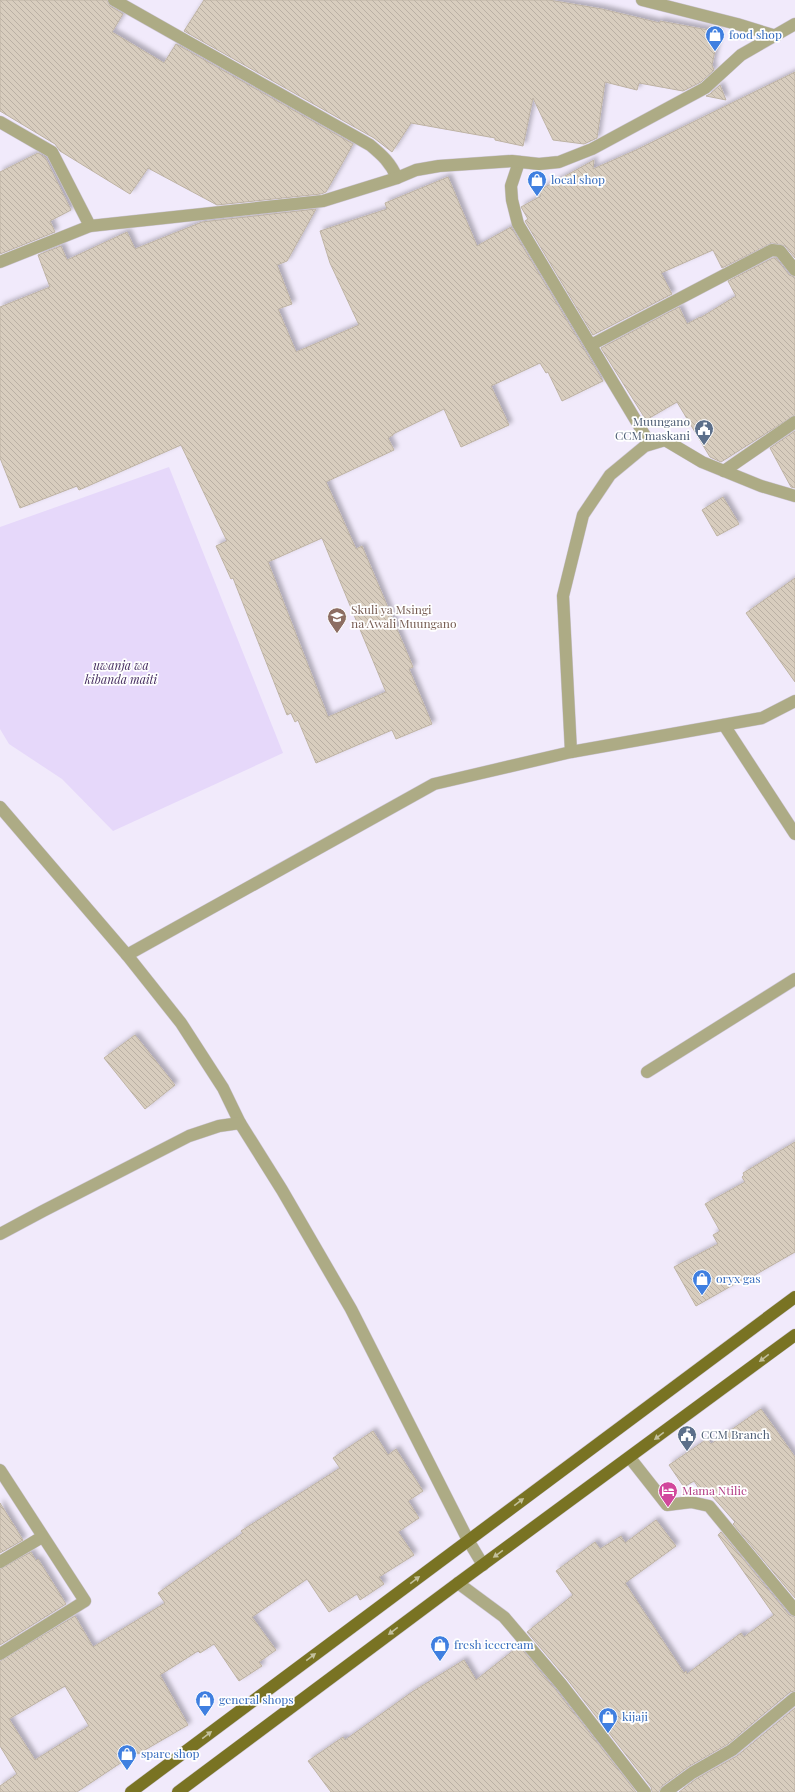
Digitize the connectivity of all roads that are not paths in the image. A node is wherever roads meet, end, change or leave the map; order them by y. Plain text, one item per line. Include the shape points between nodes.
1 (114, 0) edge
2 (642, 0) edge
3 (795, 24) edge
4 (776, 36) junction
5 (0, 122) edge
6 (519, 162) junction
7 (397, 178) junction
8 (90, 226) junction
9 (0, 262) edge
10 (795, 270) edge
11 (591, 345) junction
12 (795, 422) edge
13 (650, 444) junction
14 (724, 471) junction
15 (795, 496) edge
16 (795, 701) edge
17 (724, 725) junction
18 (571, 752) junction
19 (0, 806) edge
20 (795, 834) edge
21 (127, 955) junction
22 (795, 979) edge
23 (647, 1072) dead end
24 (240, 1123) junction
25 (0, 1234) edge
26 (795, 1297) edge
27 (795, 1335) edge
28 (630, 1458) junction
29 (0, 1470) edge
30 (42, 1537) junction
31 (468, 1540) junction
32 (0, 1562) edge
33 (483, 1565) junction
34 (458, 1583) junction
35 (795, 1610) edge
36 (0, 1654) edge
37 (795, 1698) edge
38 (131, 1792) edge
39 (178, 1792) edge
40 (645, 1792) edge
41 (666, 1792) edge

1 - 7 street via 370,145 385,158
2 - 4 street
3 - 4 street
4 - 6 street via 741,55 705,88 592,149 559,162
5 - 8 street via 52,152
6 - 7 street via 439,166 416,170
6 - 11 street via 511,186 518,224
7 - 8 street via 323,201
8 - 9 street
10 - 11 street via 780,251 772,250
11 - 13 street
12 - 14 street
13 - 14 street via 666,440 702,462
13 - 18 street via 610,475 583,515 562,596
14 - 15 street
16 - 17 street via 762,718
17 - 18 street
17 - 20 street
18 - 21 street via 434,784
19 - 21 street
21 - 24 street via 181,1023 223,1088
22 - 23 street
24 - 25 street via 220,1126 190,1136
24 - 31 street via 351,1309
31 -> 26 main road
27 -> 28 main road
28 -> 33 main road
28 - 35 street via 667,1505 691,1502 709,1506
29 - 30 street
30 - 32 street
30 - 36 street via 85,1601
31 - 33 street
38 -> 31 main road
33 - 34 main road
34 -> 39 main road
34 - 40 street via 504,1617 561,1684
37 - 41 street via 732,1750 692,1773

